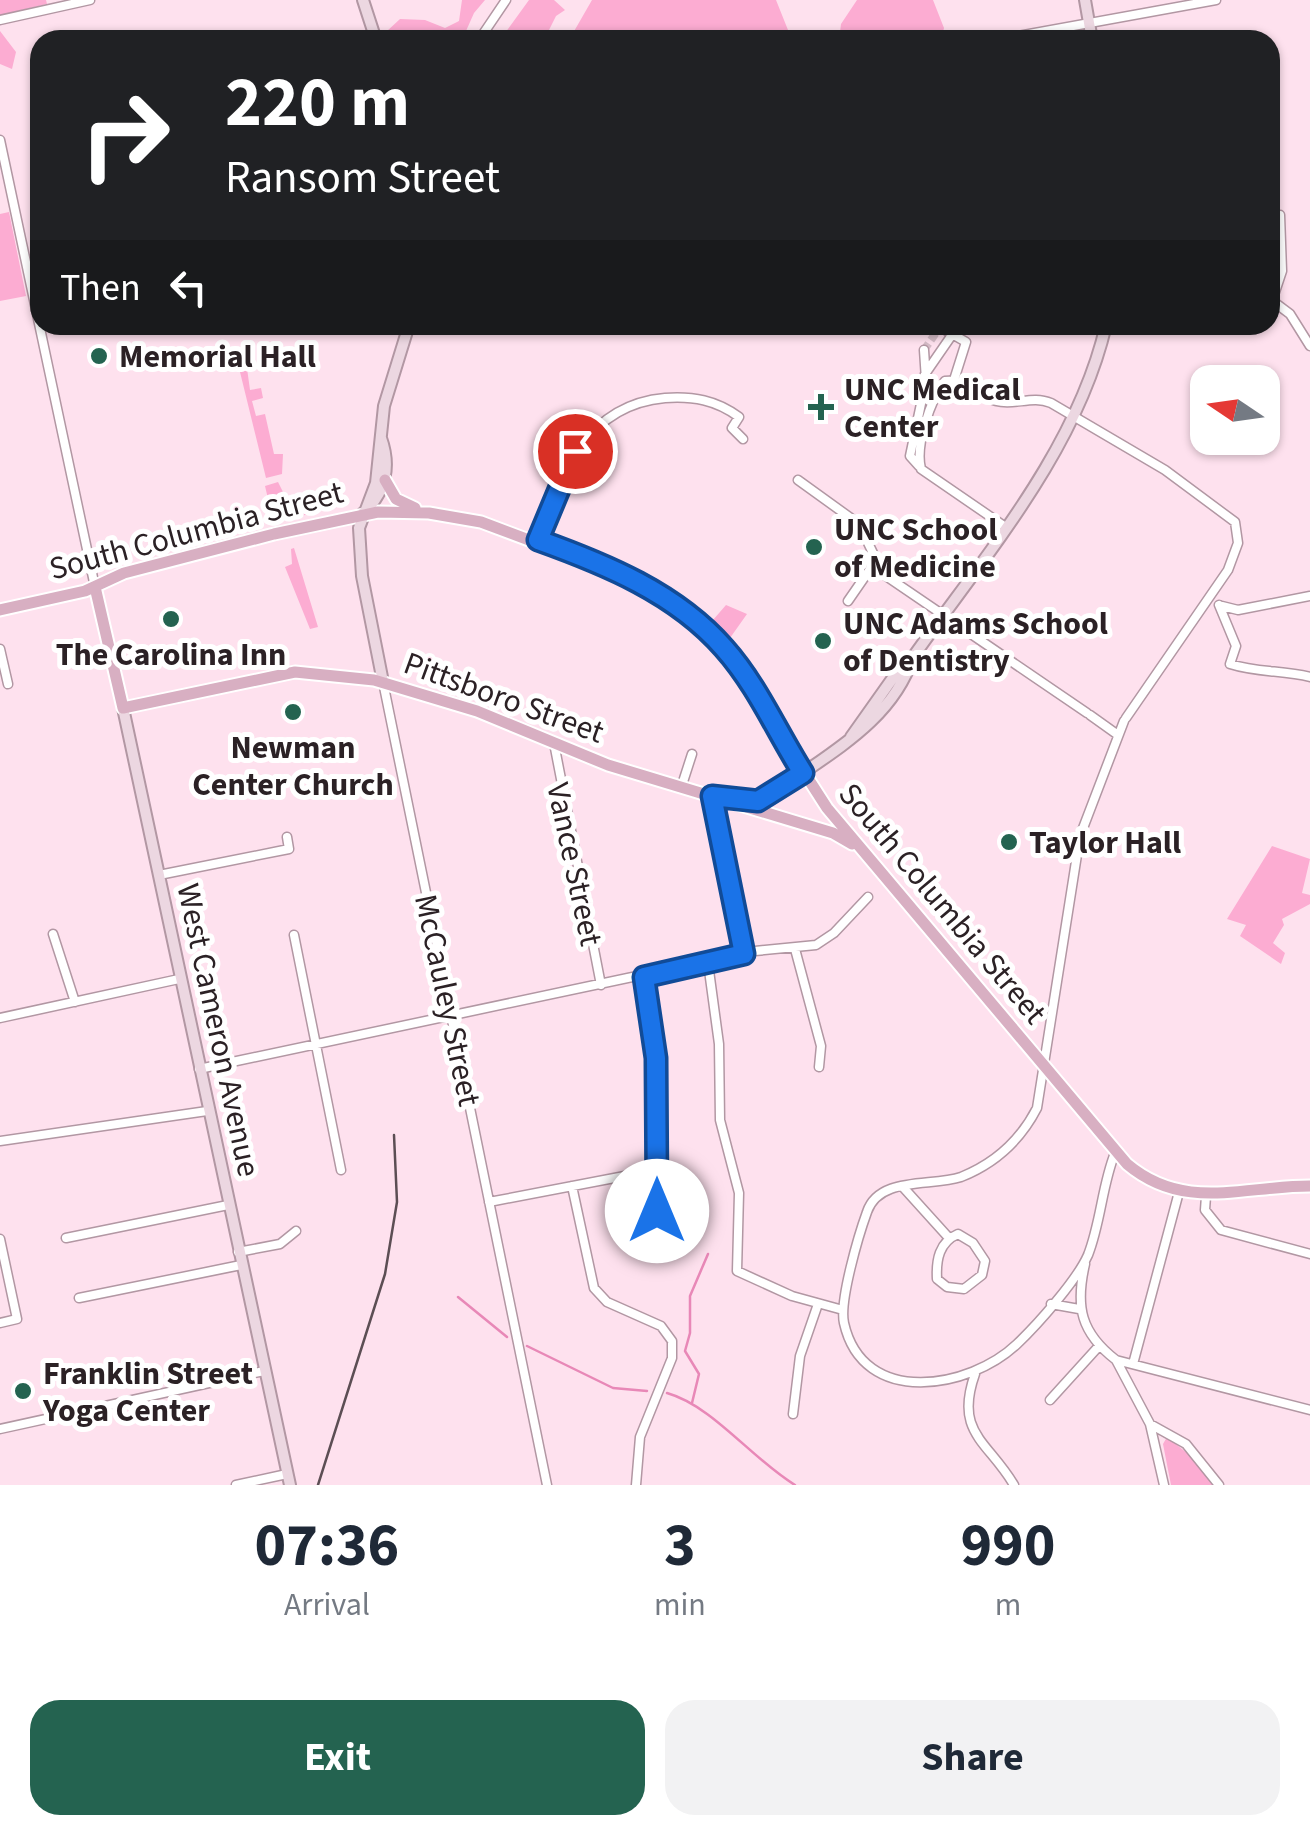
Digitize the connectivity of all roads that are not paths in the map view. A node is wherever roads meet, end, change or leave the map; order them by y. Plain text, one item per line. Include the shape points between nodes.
1 (90, 0) edge
2 (364, 0) edge
3 (506, 0) edge
4 (1085, 0) edge
5 (1216, 0) edge
6 (0, 20) edge
7 (1088, 23) junction
8 (373, 30) edge
9 (486, 30) edge
10 (1050, 30) edge
11 (1090, 30) edge
12 (0, 140) edge
13 (1280, 214) dead end
14 (1280, 276) edge
15 (30, 281) edge
16 (1280, 307) edge
17 (41, 335) edge
18 (406, 335) edge
19 (952, 335) edge
20 (957, 335) edge
21 (1103, 335) edge
22 (1310, 346) edge
23 (924, 350) tunnel mouth
24 (926, 377) junction
25 (954, 380) junction
26 (937, 391) junction
27 (1075, 418) junction
28 (380, 436) junction
29 (743, 439) dead end
30 (920, 466) junction
31 (385, 480) junction
32 (798, 480) dead end
33 (428, 513) junction
34 (363, 514) junction
35 (1004, 526) junction
36 (538, 540) junction
37 (876, 560) junction
38 (95, 587) junction
39 (1310, 596) edge
40 (1209, 599) junction
41 (848, 601) dead end
42 (1219, 604) junction
43 (0, 610) edge
44 (943, 614) junction
45 (0, 649) edge
46 (1310, 677) edge
47 (383, 682) junction
48 (8, 684) dead end
49 (123, 708) junction
50 (1118, 735) junction
51 (554, 744) junction
52 (692, 754) dead end
53 (803, 773) junction
54 (682, 788) junction
55 (712, 796) junction
56 (728, 800) junction
57 (287, 837) dead end
58 (857, 846) junction
59 (159, 875) junction
60 (868, 896) dead end
61 (53, 934) dead end
62 (294, 936) dead end
63 (796, 948) junction
64 (744, 954) junction
65 (708, 963) junction
66 (644, 977) junction
67 (178, 979) junction
68 (600, 985) junction
69 (75, 1002) junction
70 (451, 1016) junction
71 (0, 1018) edge
72 (315, 1043) junction
73 (819, 1067) dead end
74 (199, 1069) junction
75 (1046, 1070) junction
76 (207, 1110) junction
77 (0, 1142) edge
78 (1115, 1152) junction
79 (341, 1170) dead end
80 (630, 1175) dead end
81 (572, 1186) junction
82 (902, 1186) junction
83 (1310, 1186) edge
84 (1179, 1192) junction
85 (1206, 1196) junction
86 (489, 1202) junction
87 (228, 1205) junction
88 (657, 1211) dead end
89 (296, 1230) dead end
90 (66, 1238) dead end
91 (949, 1238) junction
92 (0, 1240) edge
93 (238, 1252) junction
94 (1310, 1254) edge
95 (1087, 1257) junction
96 (241, 1265) junction
97 (79, 1298) dead end
98 (818, 1304) junction
99 (1051, 1304) junction
100 (1079, 1309) junction
101 (843, 1310) junction
102 (0, 1322) edge
103 (1098, 1346) junction
104 (1116, 1360) junction
105 (1134, 1364) junction
106 (264, 1370) junction
107 (975, 1374) junction
108 (1050, 1400) dead end
109 (1310, 1410) edge
110 (794, 1414) dead end
111 (1150, 1424) junction
112 (0, 1429) edge
113 (288, 1479) edge
114 (236, 1485) edge
115 (547, 1485) edge
116 (636, 1485) edge
117 (1014, 1485) edge
118 (1164, 1485) edge
119 (1218, 1485) edge

1 - 6 street
2 - 8 street
3 - 9 street
4 - 7 street
5 - 7 street
7 - 10 street
7 - 11 street
12 - 15 street
13 - 14 street
16 - 22 street
17 - 38 street
18 - 28 street
19 - 24 street
20 - 25 street via 966,346
21 - 27 street
23 - 24 street
24 - 26 street
24 - 30 street via 909,443
25 - 26 street
25 - 27 street via 995,400 1042,399
26 - 30 street
27 - 35 street
27 - 40 street via 1222,509 1237,532 1235,556
28 - 31 street
28 - 34 street, McCauley Street via 376,483
29 - 36 street via 732,428 739,417 707,400 658,399 618,410 575,451
30 - 35 street
31 - 33 main road via 396,499
31 - 34 street
32 - 37 street via 858,524
33 - 34 main road, South Columbia Street
33 - 36 main road, South Columbia Street
34 - 38 main road, South Columbia Street via 149,566
34 - 47 street, McCauley Street via 360,560
35 - 44 street
36 - 53 main road, South Columbia Street via 630,578 700,624 751,684
37 - 41 street
37 - 44 street via 883,574
38 - 43 main road, South Columbia Street
38 - 49 main road, West Cameron Avenue
39 - 42 street via 1238,610
40 - 42 street
40 - 50 street
42 - 46 street via 1236,646 1230,664
44 - 50 street
44 - 53 street via 871,724
45 - 48 street
47 - 49 main road, Pittsboro Street via 295,672
47 - 51 main road, Pittsboro Street
47 - 70 street, McCauley Street
49 - 59 street, West Cameron Avenue
50 - 75 street via 1080,836
51 - 54 main road, Pittsboro Street
51 - 68 street, Vance Street
52 - 54 street
53 - 56 main road via 764,800
53 - 58 main road, South Columbia Street
54 - 55 main road, Pittsboro Street
55 - 56 main road, Pittsboro Street
55 - 64 street
56 - 58 main road, Pittsboro Street
57 - 59 street via 289,850
58 - 75 main road, South Columbia Street
59 - 67 street, West Cameron Avenue
60 - 63 street via 830,937
61 - 69 street
62 - 72 street
63 - 64 street
63 - 73 street via 821,1046
64 - 65 street
65 - 66 street
65 - 98 street via 722,1134 739,1193 737,1271
66 - 68 street
66 - 88 street via 656,1058
67 - 69 street
67 - 74 street, West Cameron Avenue
68 - 70 street
69 - 71 street
70 - 72 street
70 - 86 street, McCauley Street
72 - 74 street
72 - 79 street
74 - 76 street, West Cameron Avenue
75 - 78 main road, South Columbia Street
75 - 82 street via 1024,1133 1002,1154 960,1177
76 - 77 street
76 - 87 street, West Cameron Avenue
78 - 84 main road, South Columbia Street via 1138,1173
78 - 95 street
80 - 81 street
81 - 86 street
81 - 116 street via 594,1288 607,1302 661,1326 672,1340 672,1358 640,1437
82 - 91 street
82 - 101 street via 879,1195 867,1210
83 - 85 main road, South Columbia Street
84 - 85 main road, South Columbia Street
84 - 105 street
85 - 94 street via 1206,1210 1221,1230
86 - 115 street, McCauley Street
87 - 90 street
87 - 93 street, West Cameron Avenue
89 - 93 street via 280,1244
91 - 91 street via 936,1262 937,1279 964,1289 982,1275 985,1261 974,1244 958,1234
92 - 102 street via 17,1319
93 - 96 street, West Cameron Avenue
95 - 99 street
95 - 100 street
96 - 97 street
96 - 106 street, West Cameron Avenue
98 - 101 street
98 - 110 street via 800,1356
99 - 100 street
99 - 107 street via 1013,1348
100 - 103 street
101 - 107 street via 857,1349 894,1379 921,1383
103 - 104 street
103 - 108 street
104 - 105 street
104 - 111 street
105 - 109 street
106 - 112 street
106 - 113 street, West Cameron Avenue
107 - 117 street via 967,1402 971,1427
111 - 118 street
111 - 119 street via 1186,1444
113 - 114 street

